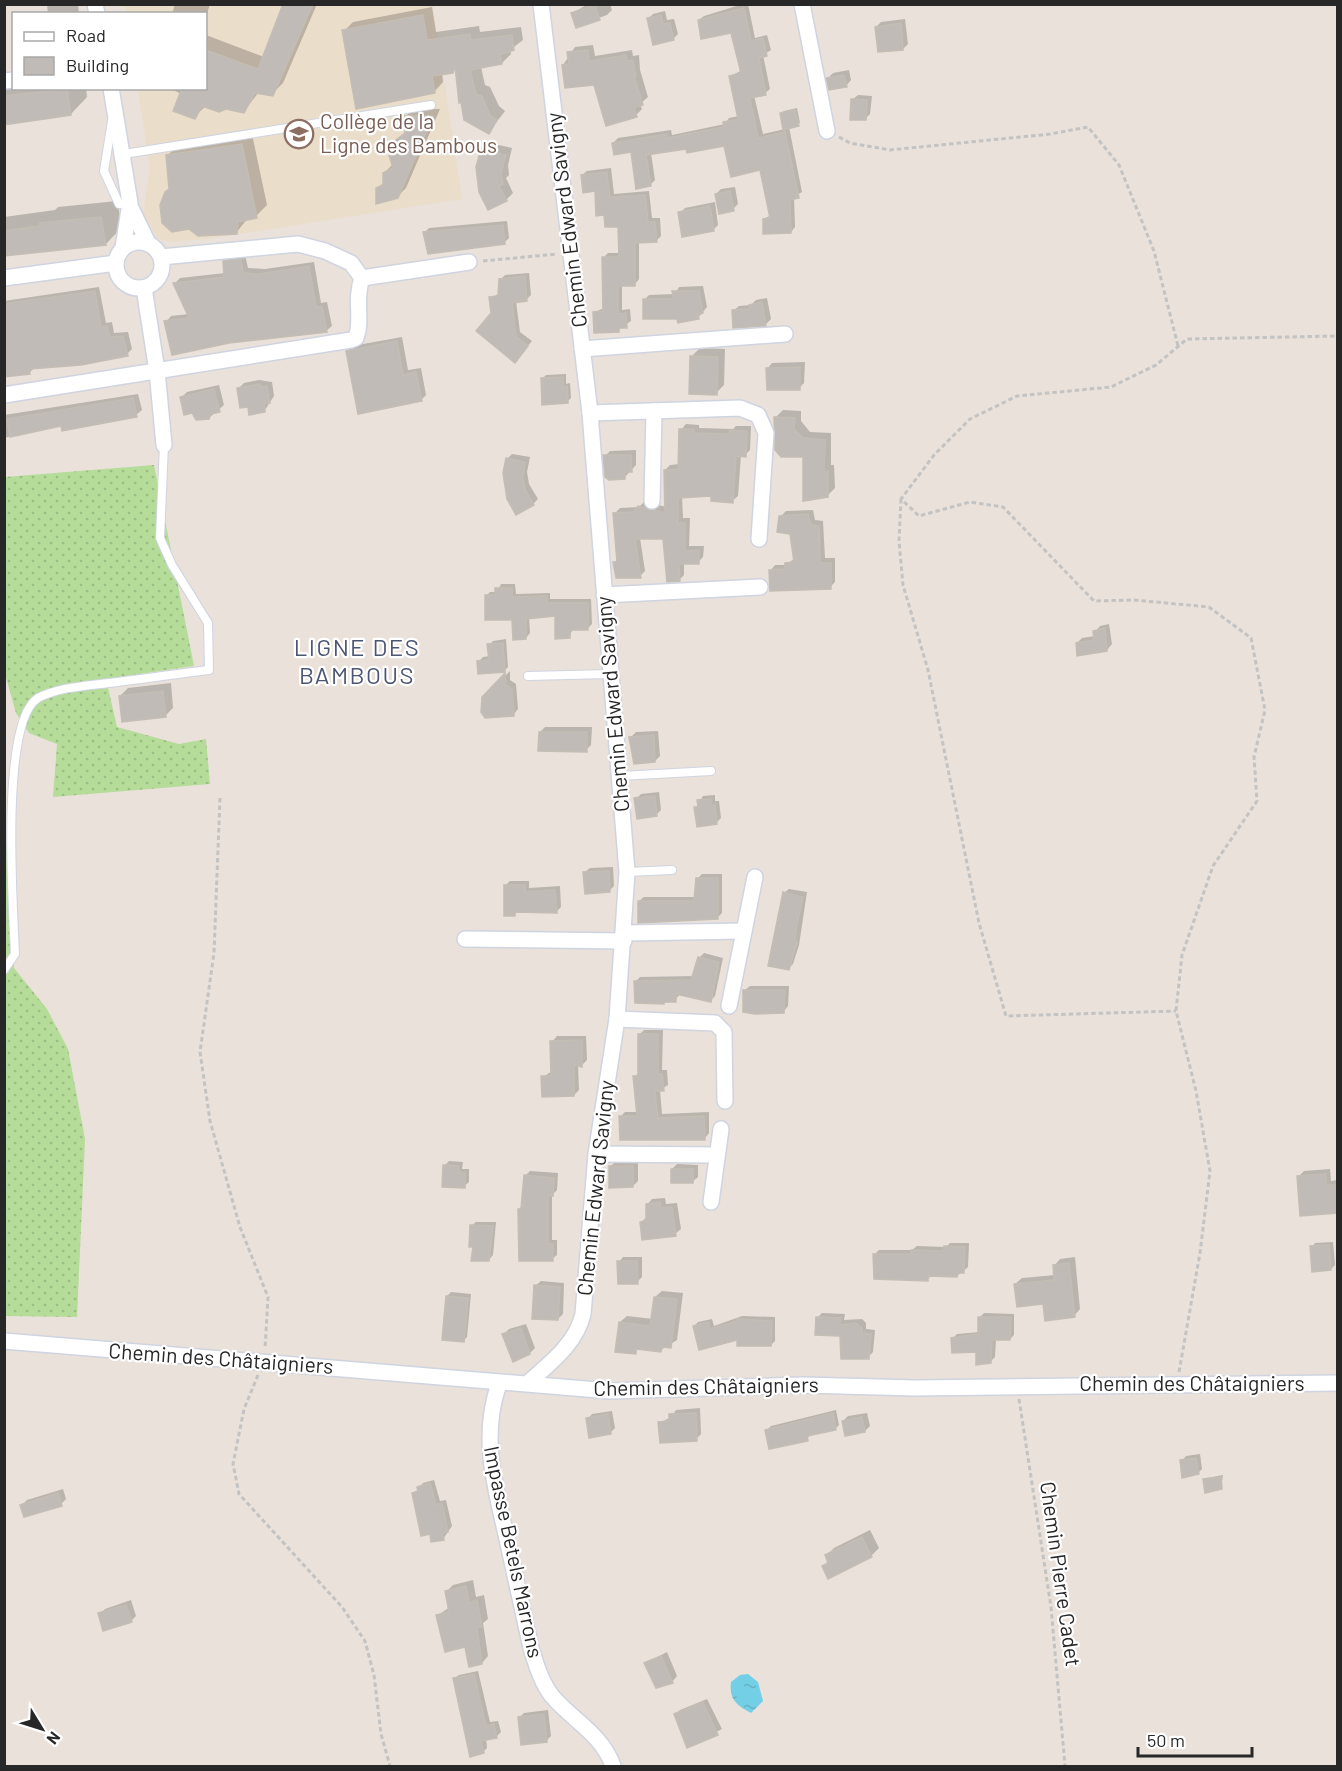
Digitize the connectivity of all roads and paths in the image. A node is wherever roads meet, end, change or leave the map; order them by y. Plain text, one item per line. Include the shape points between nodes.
1 (541, 4) edge
2 (802, 4) edge
3 (111, 90) edge
4 (431, 105) dead end
5 (115, 111) junction
6 (827, 131) joint
7 (124, 154) junction
8 (130, 205) junction
9 (148, 243) junction
10 (123, 248) junction
11 (572, 251) junction
12 (161, 257) junction
13 (469, 262) joint
14 (116, 263) junction
15 (4, 278) edge
16 (362, 278) junction
17 (144, 288) junction
18 (785, 334) dead end
19 (1338, 336) edge
20 (1178, 346) junction
21 (582, 349) junction
22 (157, 371) junction
23 (4, 395) edge
24 (654, 411) junction
25 (590, 413) junction
26 (164, 445) joint
27 (902, 499) junction
28 (652, 501) dead end
29 (759, 539) dead end
30 (760, 587) dead end
31 (604, 595) junction
32 (609, 674) junction
33 (528, 676) dead end
34 (711, 771) dead end
35 (620, 776) junction
36 (220, 798) dead end
37 (672, 870) dead end
38 (627, 872) junction
39 (755, 877) dead end
40 (744, 932) junction
41 (625, 937) junction
42 (465, 939) dead end
43 (4, 970) edge
44 (729, 1006) dead end
45 (1176, 1011) junction
46 (617, 1019) junction
47 (725, 1101) dead end
48 (721, 1129) dead end
49 (596, 1154) junction
50 (717, 1155) junction
51 (711, 1202) dead end
52 (4, 1341) edge
53 (264, 1360) junction
54 (528, 1383) junction
55 (1177, 1383) junction
56 (1338, 1383) edge
57 (499, 1384) junction
58 (1016, 1386) junction
59 (390, 1767) edge
60 (614, 1767) edge
61 (1065, 1767) edge

1 - 11 street, Chemin Edward Savigny
2 - 6 street
3 - 5 street
4 - 7 lane
5 - 7 street
5 - 8 lane via 104,171 119,204
6 - 20 path via 850,143 890,150 1088,127 1119,165 1146,229
7 - 8 street
8 - 9 street
8 - 10 street
9 - 10 street via 132,242
9 - 12 street
10 - 14 street
11 - 13 path
11 - 21 street, Chemin Edward Savigny
12 - 16 street via 298,244 351,263
12 - 17 street via 160,274
13 - 16 street
14 - 15 street
14 - 17 street via 124,282
16 - 22 street via 357,294 357,338
17 - 22 street
18 - 21 street
19 - 20 path via 1187,339
20 - 27 path via 1156,365 1111,387 1017,396 970,419 934,454
21 - 25 street, Chemin Edward Savigny
22 - 23 street
22 - 26 street
24 - 25 street
24 - 28 street
24 - 29 street via 740,408 758,415 766,433
25 - 31 street, Chemin Edward Savigny
26 - 43 lane via 160,538 172,566 208,623 208,670 62,689 36,699 24,710 10,764 15,954
27 - 45 path via 899,540 903,585 928,670 979,923 1006,1017
27 - 45 path via 919,516 970,502 1003,507 1094,601 1134,600 1209,607 1251,638 1265,710 1254,757 1257,801 1213,866 1182,955
30 - 31 street
31 - 32 street, Chemin Edward Savigny
32 - 33 lane
32 - 35 street, Chemin Edward Savigny
34 - 35 lane
35 - 38 street, Chemin Edward Savigny
36 - 53 path via 214,953 200,1052 210,1121 240,1227 268,1297
37 - 38 lane
38 - 41 street, Chemin Edward Savigny
39 - 40 street
40 - 41 street
40 - 44 street
41 - 42 street
41 - 46 street, Chemin Edward Savigny
45 - 55 path via 1210,1171
46 - 47 street via 715,1023 721,1027
46 - 49 street, Chemin Edward Savigny
48 - 50 street
49 - 50 street
49 - 54 street, Chemin Edward Savigny via 580,1324 566,1347
50 - 51 street
52 - 53 street, Chemin des Châtaigniers
53 - 57 street, Chemin des Châtaigniers
53 - 59 path via 244,1409 233,1464 239,1494 342,1608 364,1641
54 - 57 street, Chemin des Châtaigniers
54 - 58 street, Chemin des Châtaigniers via 621,1391 804,1385
55 - 56 street, Chemin des Châtaigniers
55 - 58 street, Chemin des Châtaigniers
57 - 60 street, Impasse Betels Marrons via 492,1403 489,1461 531,1648 552,1695 582,1721
58 - 61 path, Chemin Pierre Cadet via 1051,1607

